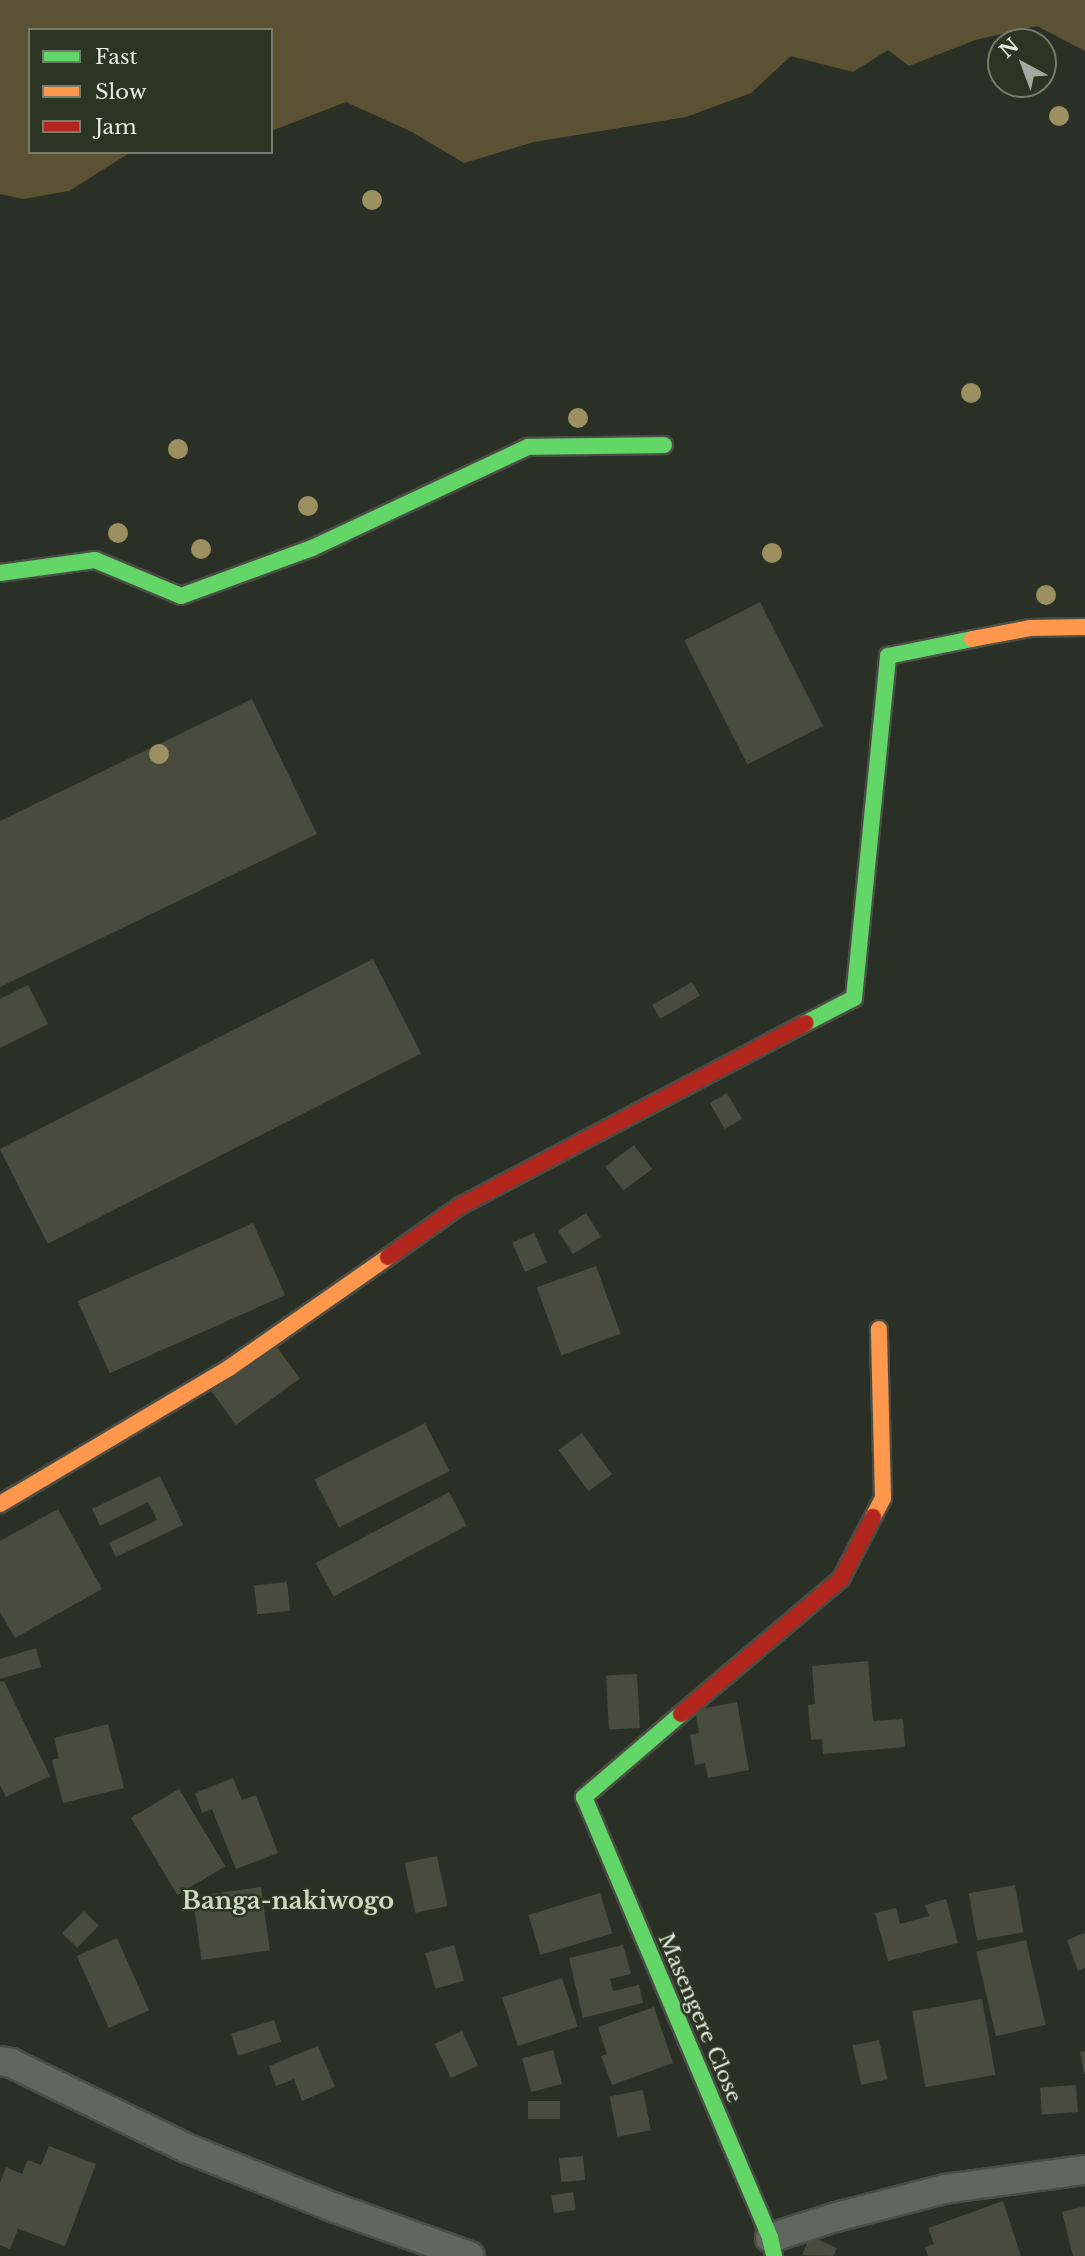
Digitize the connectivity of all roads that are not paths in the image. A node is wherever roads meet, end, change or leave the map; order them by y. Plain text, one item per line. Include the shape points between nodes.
1 (664, 445) dead end
2 (0, 573) edge
3 (1085, 627) edge
4 (878, 1329) dead end
5 (0, 1504) edge
6 (4, 2064) edge
7 (1085, 2170) edge
8 (772, 2247) edge
9 (470, 2256) edge

1 - 2 street via 528,447 313,548 181,596 95,560
3 - 5 street via 1030,628 888,656 854,998 460,1206 229,1368
4 - 8 street, Masengere Close via 883,1498 841,1579 584,1797
6 - 9 street via 186,2148
7 - 8 street via 944,2189 836,2217

